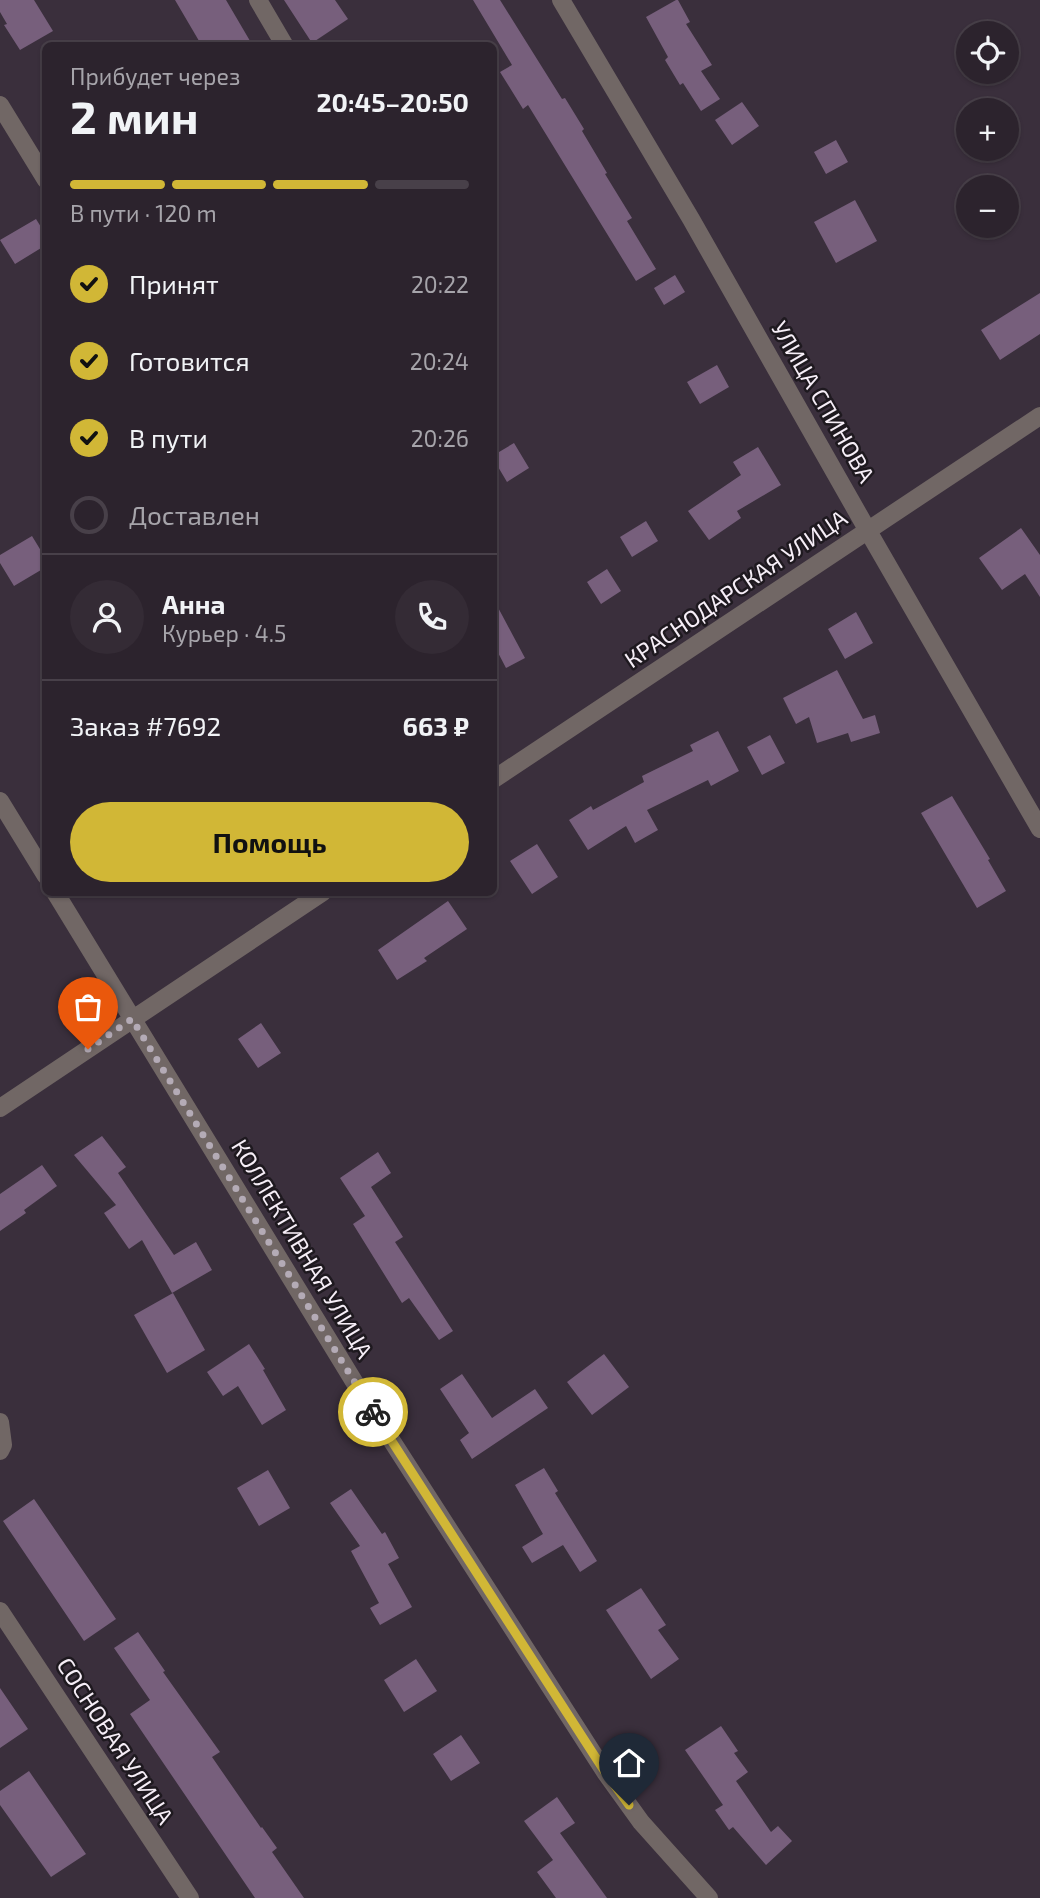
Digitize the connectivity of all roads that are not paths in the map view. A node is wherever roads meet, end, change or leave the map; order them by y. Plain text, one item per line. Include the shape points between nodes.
1 (258, 0) edge
2 (561, 0) edge
3 (283, 42) edge
4 (0, 106) edge
5 (42, 174) edge
6 (1040, 416) edge
7 (868, 531) junction
8 (497, 777) edge
9 (0, 801) edge
10 (1040, 829) edge
11 (42, 869) edge
12 (57, 896) edge
13 (317, 896) edge
14 (132, 1019) junction
15 (0, 1108) edge
16 (0, 1422) edge
17 (0, 1451) edge
18 (0, 1611) edge
19 (190, 1898) edge
20 (709, 1898) edge

1 - 3 street
2 - 7 street, УЛИЦА СПИНОВА
4 - 5 street
6 - 7 street, КРАСНОДАРСКАЯ УЛИЦА
7 - 8 street, КРАСНОДАРСКАЯ УЛИЦА
7 - 10 street, УЛИЦА СПИНОВА
9 - 11 street
12 - 14 street, КОЛЛЕКТИВНАЯ УЛИЦА
13 - 14 street
14 - 15 street
14 - 20 street, КОЛЛЕКТИВНАЯ УЛИЦА via 360,1393 605,1772 641,1822
16 - 17 street
18 - 19 street, СОСНОВАЯ УЛИЦА

